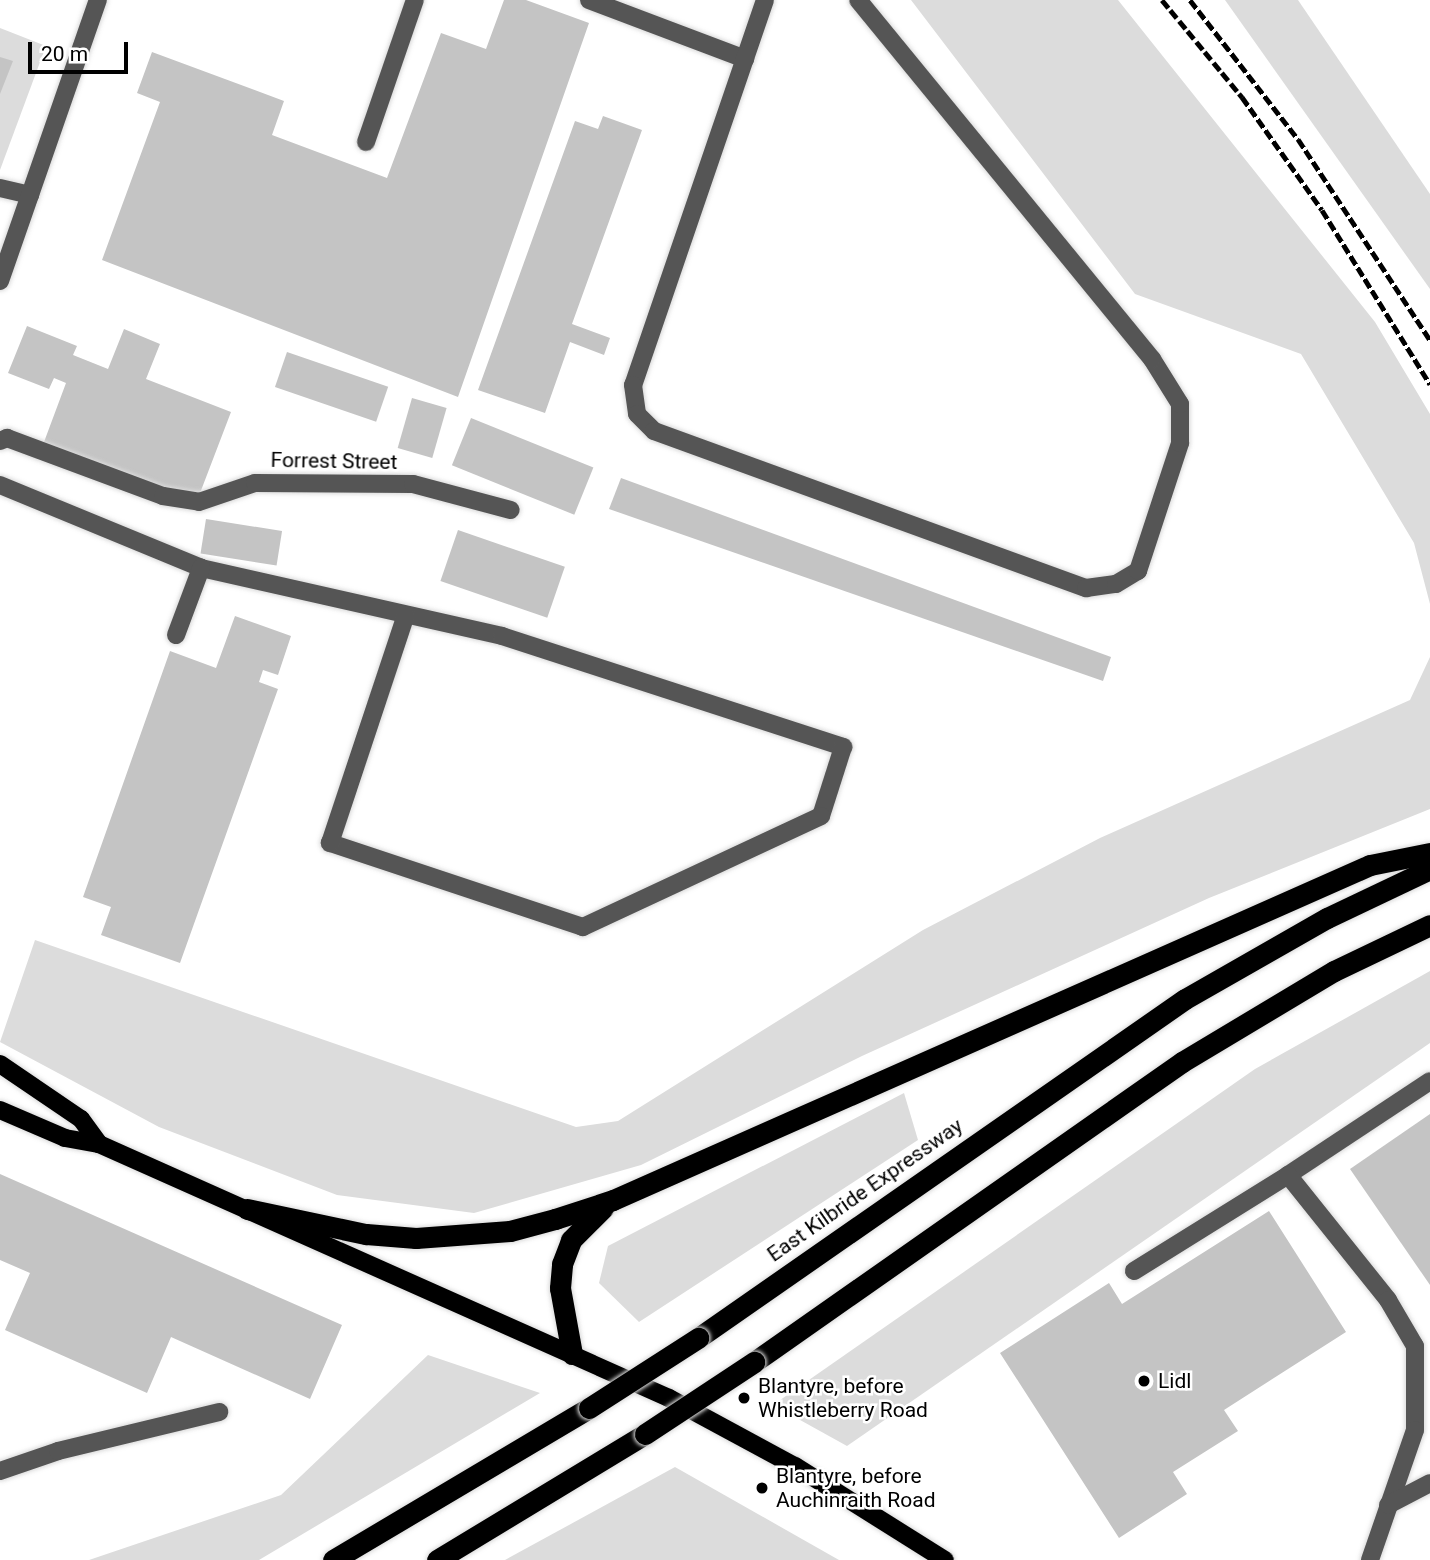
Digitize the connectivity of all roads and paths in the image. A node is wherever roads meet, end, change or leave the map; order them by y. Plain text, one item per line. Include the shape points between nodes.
1 (97, 0) edge
2 (415, 0) edge
3 (589, 0) edge
4 (765, 0) edge
5 (858, 0) edge
6 (745, 58) junction
7 (366, 142) dead end
8 (0, 188) edge
9 (30, 195) junction
10 (0, 281) edge
11 (0, 441) edge
12 (0, 485) edge
13 (511, 510) dead end
14 (201, 568) junction
15 (406, 615) junction
16 (176, 635) dead end
17 (1430, 853) edge
18 (1430, 869) edge
19 (1430, 925) edge
20 (0, 1064) edge
21 (1430, 1081) edge
22 (0, 1110) edge
23 (99, 1144) junction
24 (1288, 1175) junction
25 (613, 1200) junction
26 (247, 1209) junction
27 (1134, 1271) dead end
28 (572, 1354) junction
29 (219, 1412) dead end
30 (0, 1471) edge
31 (1430, 1483) edge
32 (1388, 1505) junction
33 (332, 1560) edge
34 (437, 1560) edge
35 (945, 1560) edge
36 (1370, 1560) edge

1 - 9 street
2 - 7 street
3 - 6 street
4 - 6 street
5 - 6 street via 1152,359 1180,404 1180,443 1138,570 1116,584 1086,588 654,431 638,414 632,385
8 - 9 street
9 - 10 street
11 - 13 street, Forrest Street via 7,438 163,496 199,502 255,482 413,484
12 - 14 street
14 - 15 street
14 - 16 street
15 - 15 street via 502,636 843,747 821,816 583,927 330,843
17 - 25 highway via 1370,865
18 - 33 highway, East Kilbride Expressway, bridge via 1314,924 1185,999 698,1338
19 - 34 highway, bridge via 1334,971 1182,1062 754,1362
20 - 23 main road via 81,1119
21 - 24 street
22 - 23 main road via 65,1139
23 - 26 main road
24 - 27 street
24 - 32 street via 1388,1300 1415,1346 1415,1430
25 - 26 highway via 510,1231 439,1237 366,1234
25 - 28 highway via 582,1224 562,1264 560,1289
26 - 28 main road
28 - 35 main road via 669,1398 795,1466
29 - 30 street via 58,1451
31 - 32 street
32 - 36 street

